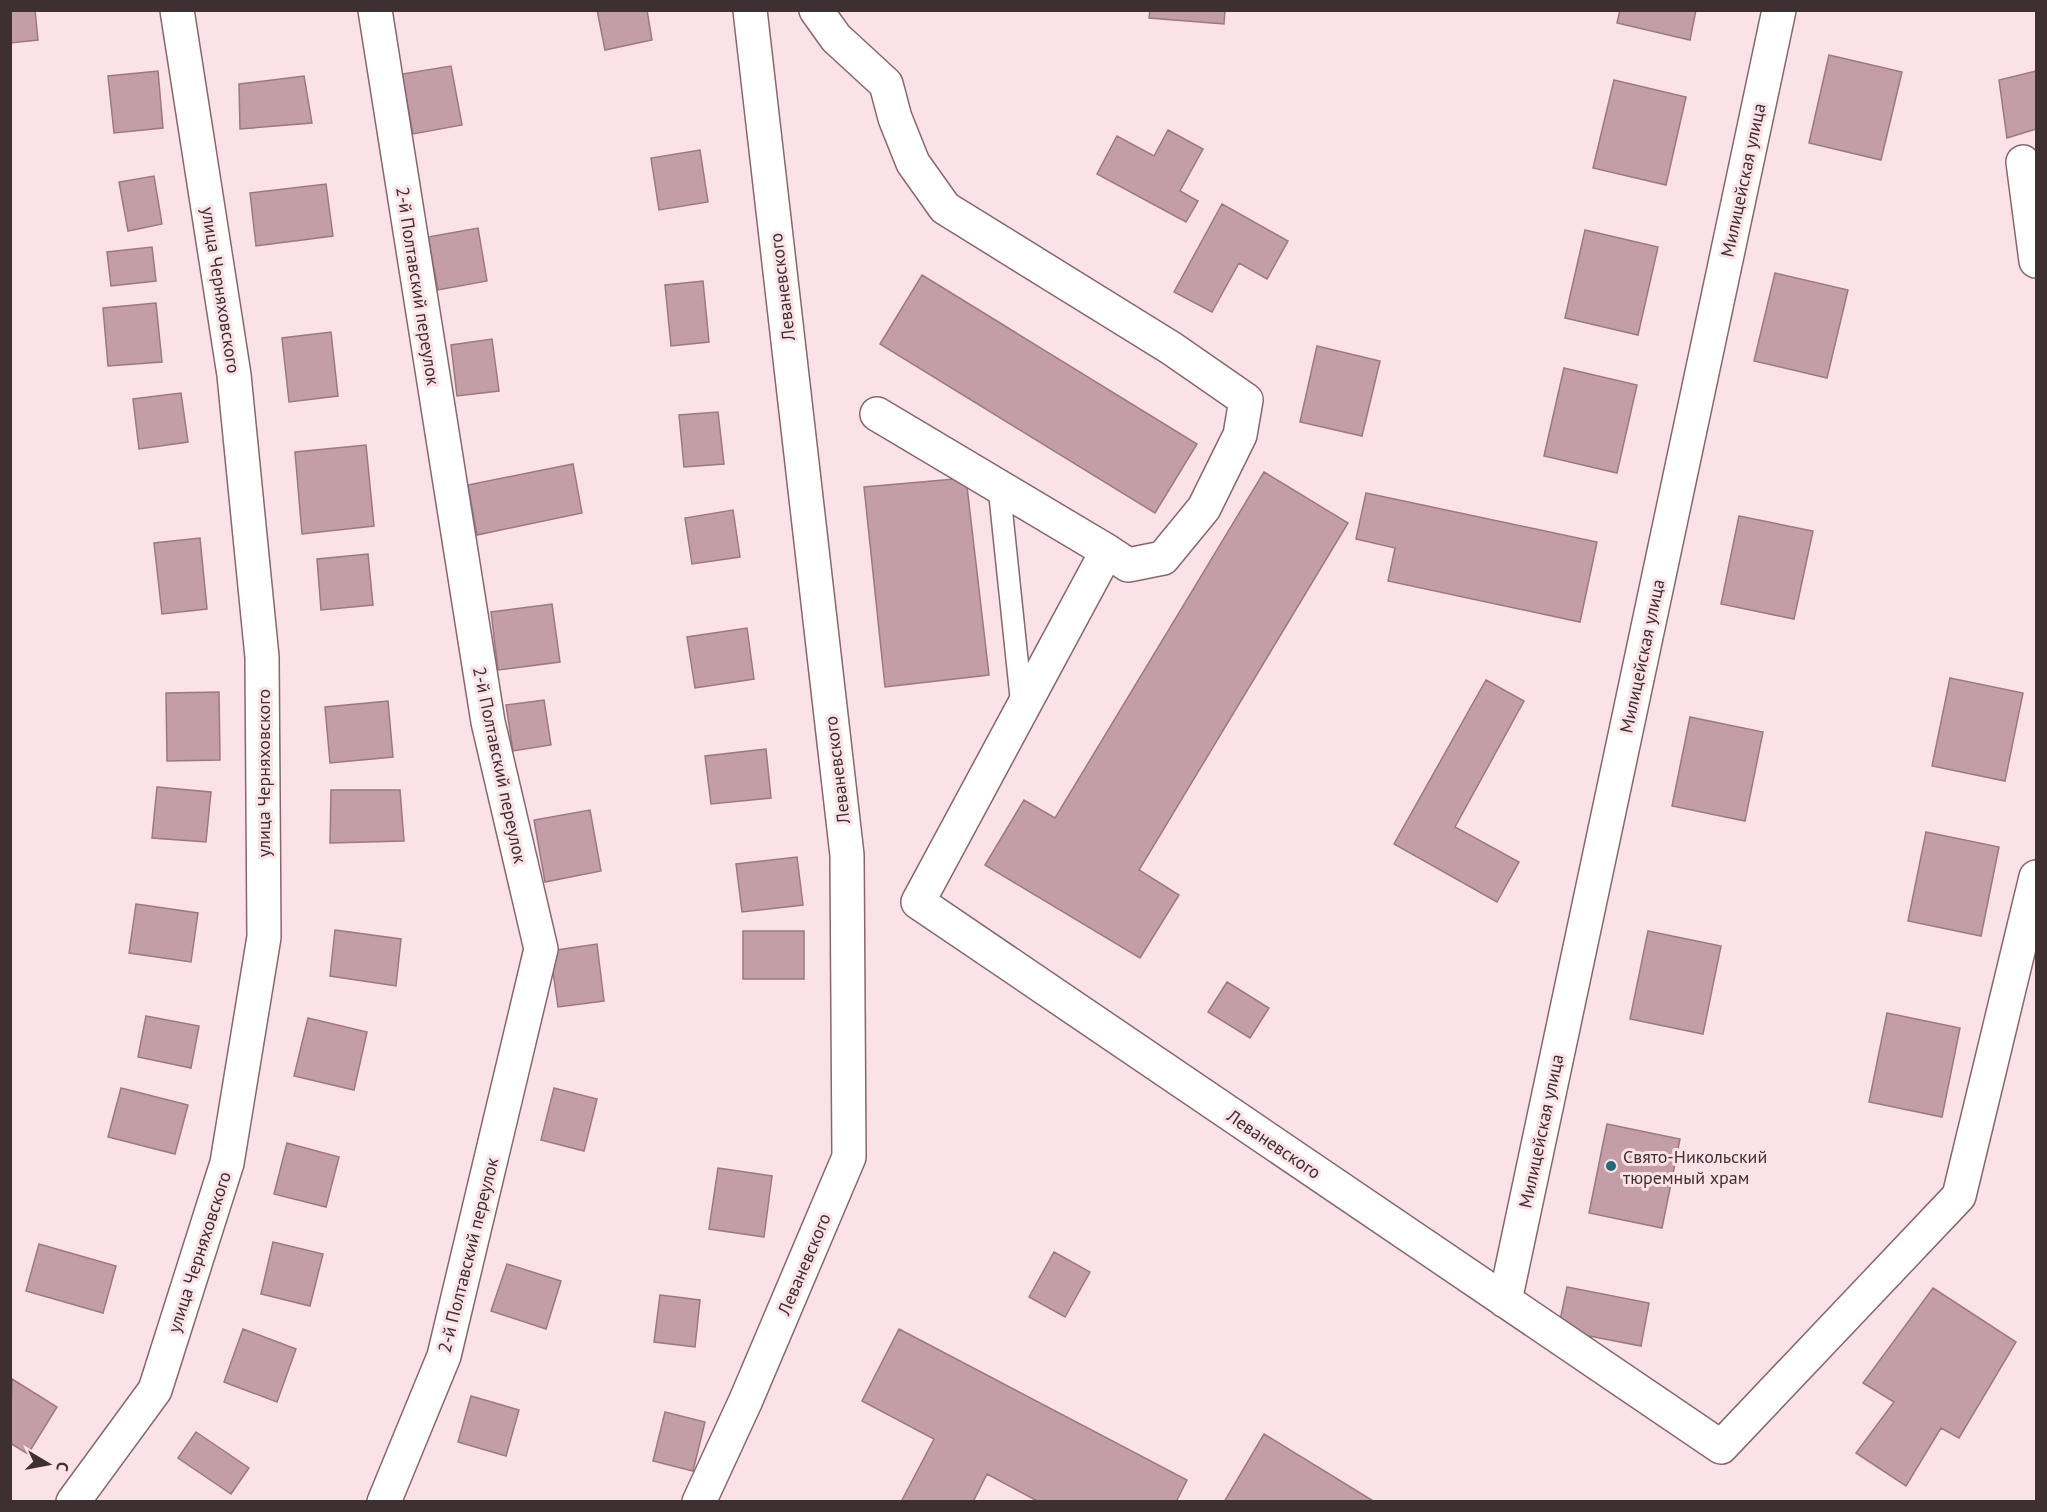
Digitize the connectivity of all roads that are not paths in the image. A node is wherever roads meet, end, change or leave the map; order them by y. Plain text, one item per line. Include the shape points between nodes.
1 (177, 10) edge
2 (375, 10) edge
3 (750, 10) edge
4 (816, 10) edge
5 (1779, 10) edge
6 (2022, 162) dead end
7 (2037, 261) edge
8 (877, 414) dead end
9 (999, 487) junction
10 (1107, 551) junction
11 (1023, 708) junction
12 (2037, 877) edge
13 (1505, 1301) junction
14 (73, 1502) edge
15 (384, 1502) edge
16 (699, 1502) edge

1 - 14 street, улица Черняховского via 234,375 262,657 264,937 227,1163 155,1390
2 - 15 street, 2-й Полтавский переулок via 488,722 541,950 444,1356
3 - 16 street, Леваневского via 847,855 849,1157
4 - 10 street via 837,38 886,84 913,163 945,208 1171,348 1246,400 1240,435 1204,508 1163,558 1128,565
5 - 13 street, Милицейская улица
6 - 7 street
8 - 9 street
9 - 10 street
9 - 11 lane
10 - 11 street, Леваневского
11 - 13 street, Леваневского via 918,902
12 - 13 street, Леваневского via 1959,1196 1721,1447

